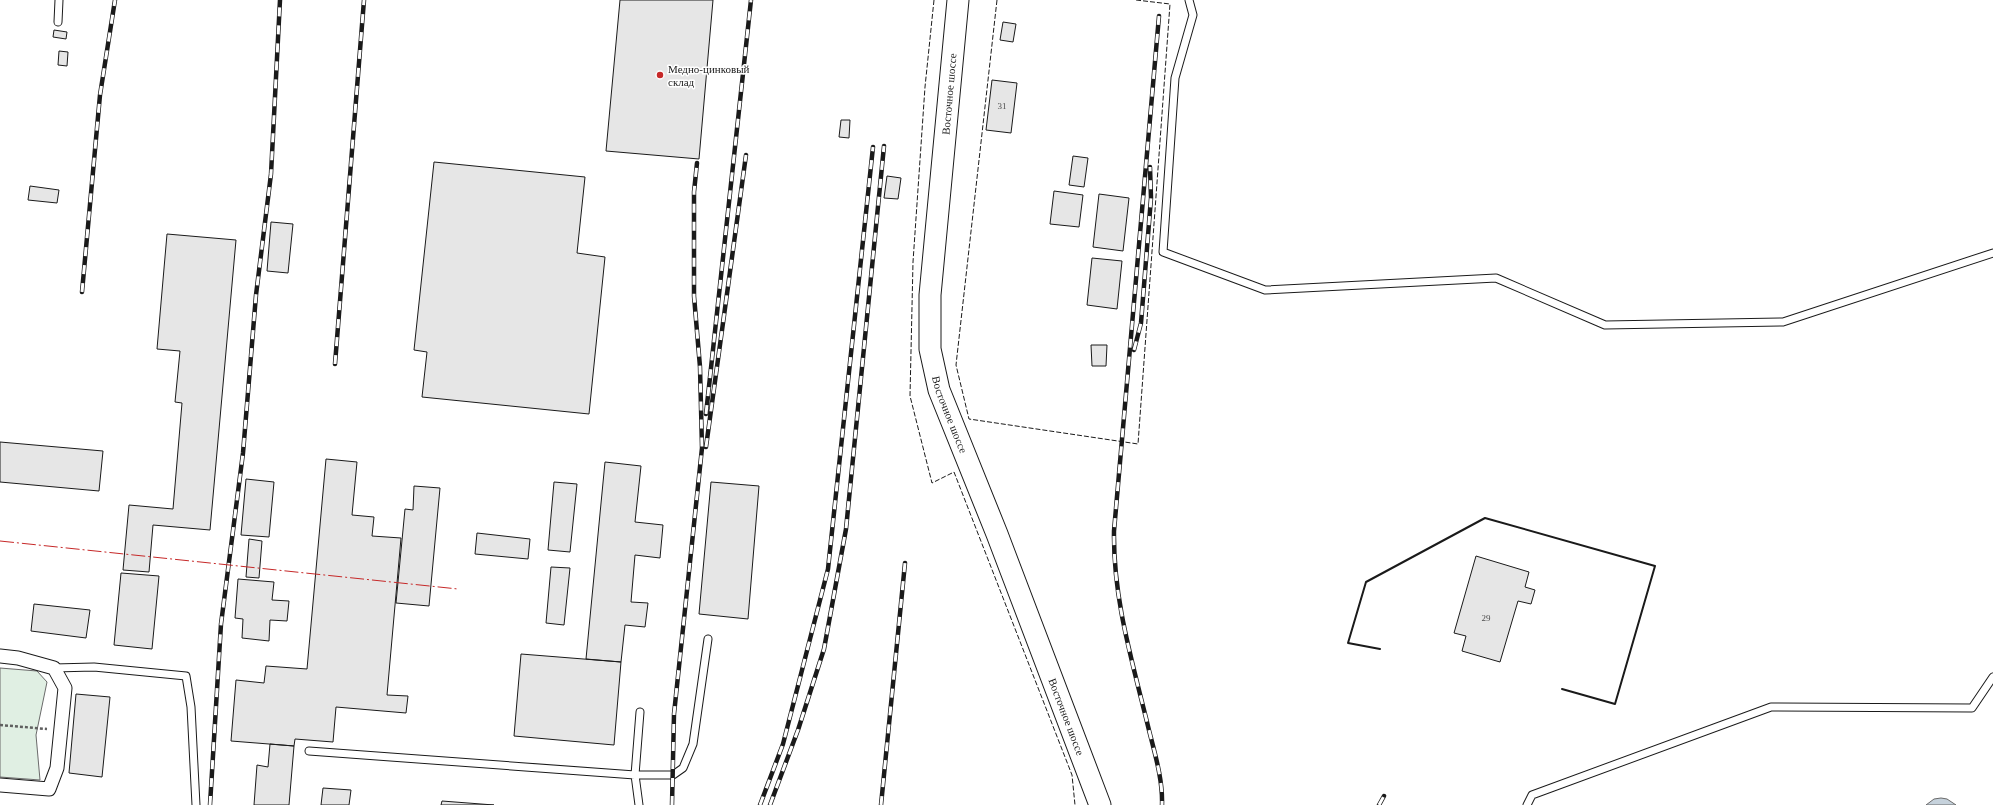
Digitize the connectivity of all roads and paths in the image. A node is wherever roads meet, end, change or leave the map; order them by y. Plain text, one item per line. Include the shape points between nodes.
1 (58, 0) edge
2 (958, 0) edge
3 (1189, 0) edge
4 (58, 22) dead end
5 (1993, 253) edge
6 (708, 639) dead end
7 (0, 656) edge
8 (54, 668) junction
9 (1993, 677) edge
10 (640, 712) dead end
11 (0, 725) edge
12 (60, 731) junction
13 (309, 751) dead end
14 (635, 775) junction
15 (0, 785) edge
16 (196, 805) edge
17 (639, 805) edge
18 (1100, 805) edge
19 (1527, 805) edge

1 - 4 lane
2 - 18 main road, Восточное шоссе via 930,295 930,349 939,390
3 - 5 lane via 1193,15 1175,78 1163,252 1265,290 1496,278 1605,325 1783,322
6 - 14 lane via 693,744 683,768 673,775
7 - 8 street
8 - 12 street via 65,688
8 - 16 lane via 94,667 186,676 191,707
9 - 19 lane via 1972,708 1771,707 1532,795
10 - 14 lane
11 - 12 path
12 - 15 street via 56,768 49,789
13 - 14 lane
14 - 17 lane

